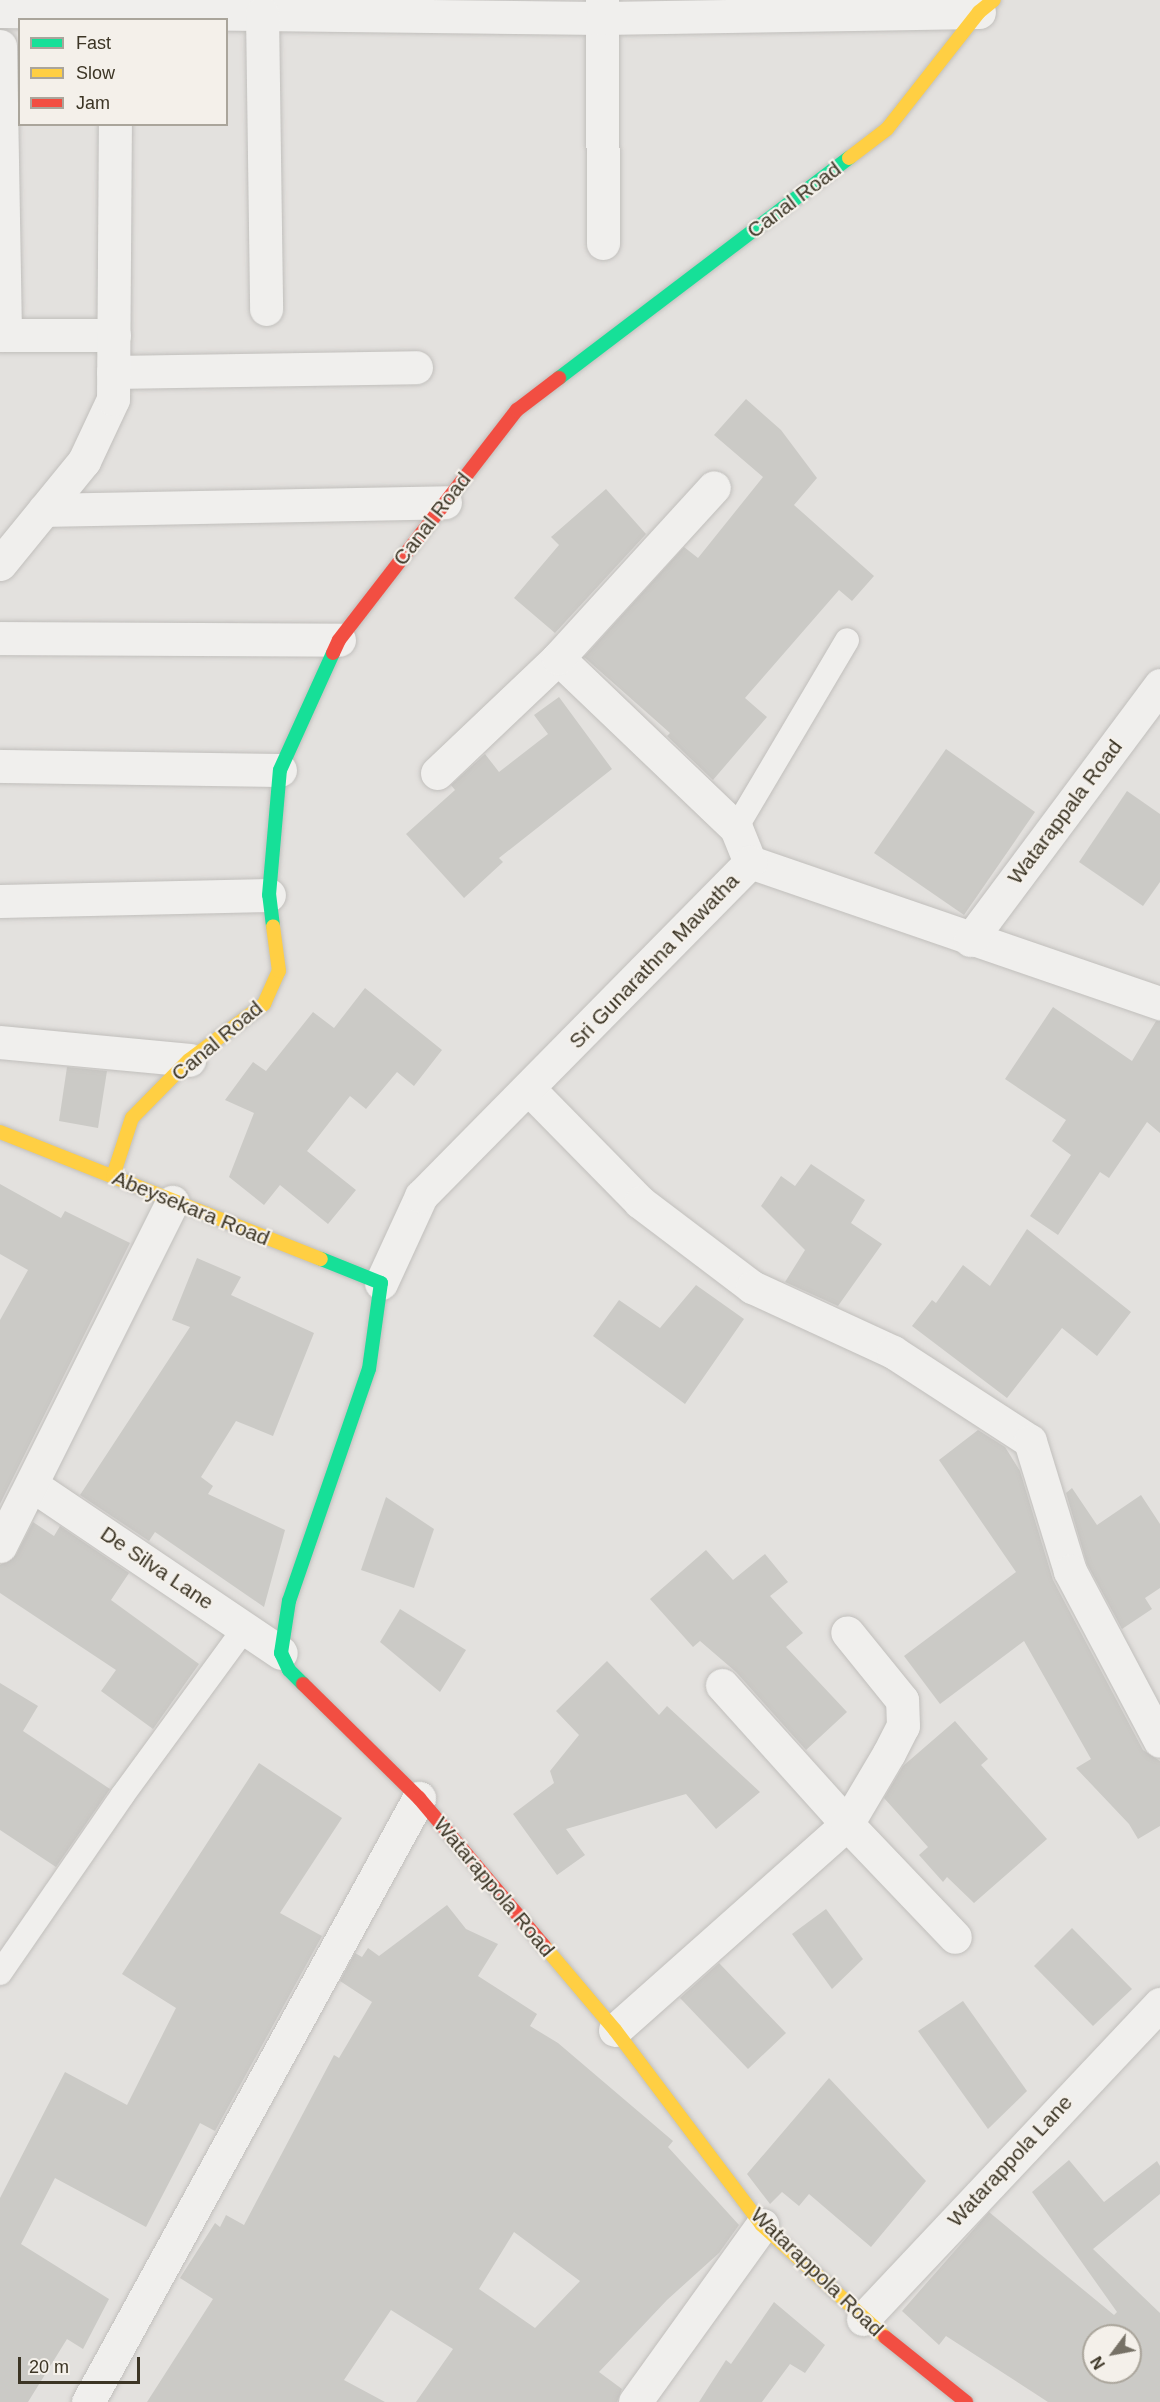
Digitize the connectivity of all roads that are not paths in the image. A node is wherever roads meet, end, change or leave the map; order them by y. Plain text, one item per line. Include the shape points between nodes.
1 (986, 6) edge
2 (602, 9) edge
3 (0, 11) edge
4 (100, 11) edge
5 (262, 13) junction
6 (0, 46) edge
7 (115, 126) edge
8 (603, 243) dead end
9 (266, 309) dead end
10 (2, 335) edge
11 (114, 335) junction
12 (416, 367) dead end
13 (113, 372) junction
14 (714, 487) dead end
15 (445, 502) junction
16 (44, 510) junction
17 (0, 564) edge
18 (0, 638) edge
19 (339, 640) junction
20 (847, 640) dead end
21 (558, 658) junction
22 (1160, 685) edge
23 (0, 766) edge
24 (280, 770) junction
25 (437, 773) dead end
26 (736, 828) junction
27 (750, 862) junction
28 (269, 895) junction
29 (0, 902) edge
30 (970, 940) junction
31 (1160, 1003) edge
32 (0, 1042) edge
33 (189, 1060) junction
34 (529, 1089) junction
35 (0, 1132) edge
36 (113, 1176) junction
37 (172, 1202) junction
38 (381, 1283) junction
39 (32, 1485) junction
40 (0, 1546) edge
41 (245, 1628) junction
42 (847, 1632) dead end
43 (281, 1653) junction
44 (723, 1685) dead end
45 (1160, 1741) edge
46 (419, 1798) junction
47 (847, 1824) junction
48 (955, 1937) dead end
49 (0, 1973) edge
50 (1160, 2004) edge
51 (615, 2030) junction
52 (762, 2225) junction
53 (863, 2319) junction
54 (88, 2402) edge
55 (635, 2402) edge
56 (966, 2402) edge

1 - 2 street
1 - 15 street, Canal Road via 887,129 517,410
2 - 5 street
2 - 8 street
3 - 4 street
4 - 5 street
5 - 9 street
6 - 10 street
7 - 11 street
10 - 11 street
11 - 13 street
12 - 13 street
13 - 16 street via 113,399 84,461
14 - 21 street
15 - 16 street
15 - 19 street, Canal Road
16 - 17 street
18 - 19 street
19 - 24 street, Canal Road
20 - 26 lane
21 - 25 street
21 - 26 street
22 - 30 street, Watarappala Road
23 - 24 street
24 - 28 street, Canal Road
26 - 27 street
27 - 30 street, Sri Gunarathna Mawatha
27 - 34 street, Sri Gunarathna Mawatha
28 - 29 street
28 - 33 street, Canal Road via 279,971 264,1004
30 - 31 street, Sri Gunarathna Mawatha
32 - 33 street
33 - 36 street, Canal Road via 132,1118
34 - 38 street, Sri Gunarathna Mawatha via 421,1196
34 - 45 street via 640,1202 752,1287 893,1352 1030,1441 1070,1571
35 - 36 street, Abeysekara Road
36 - 37 street, Abeysekara Road
37 - 38 street, Abeysekara Road
37 - 39 street
38 - 43 street via 369,1369 289,1601
39 - 40 street
39 - 41 street, De Silva Lane
41 - 43 street, De Silva Lane
41 - 49 lane via 122,1796
42 - 47 street via 902,1700 903,1726
43 - 46 street, Watarappola Road via 289,1670
44 - 47 street
46 - 51 street, Watarappola Road
46 - 54 street
47 - 48 street
47 - 51 street
50 - 53 street, Watarappola Lane
51 - 52 street, Watarappola Road
52 - 53 street, Watarappola Road
52 - 55 street
53 - 56 street, Watarappola Road

